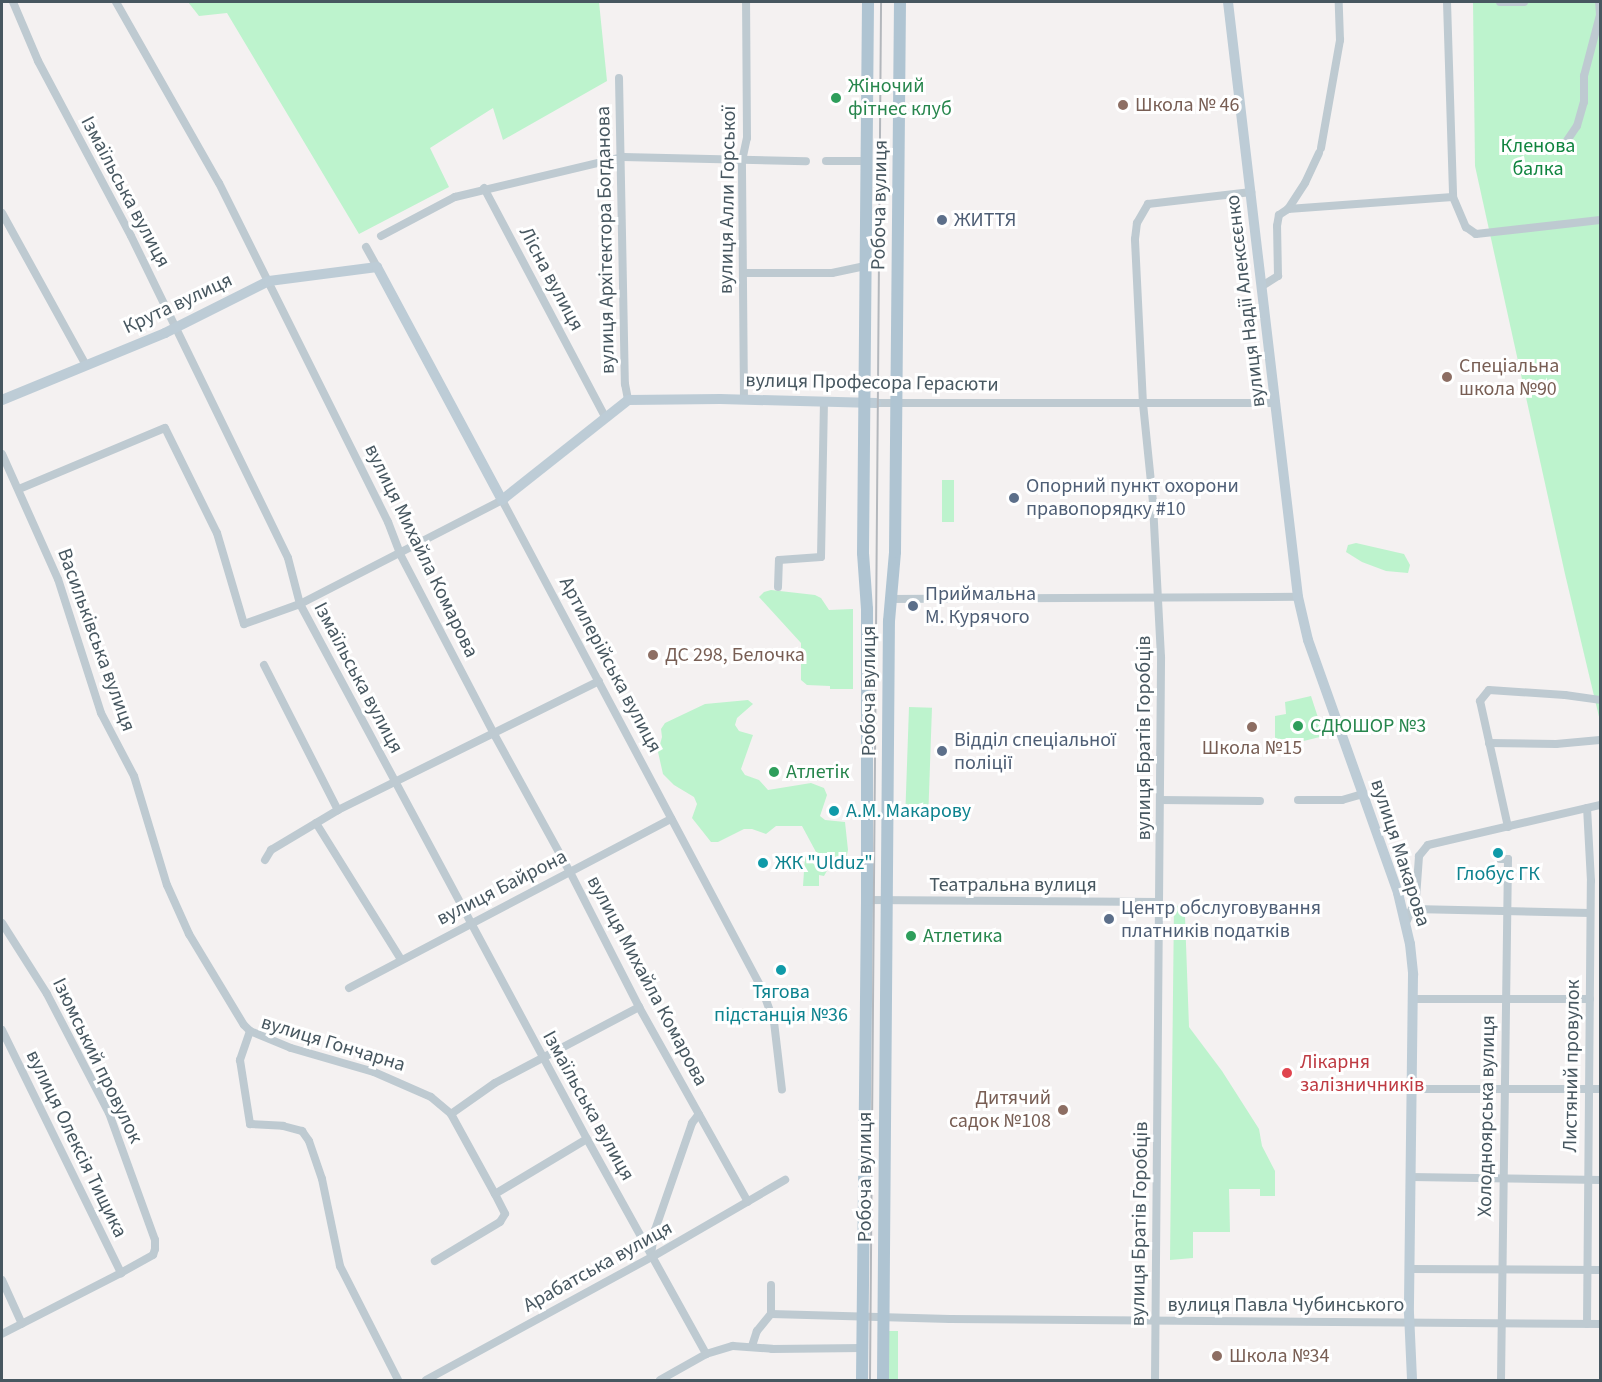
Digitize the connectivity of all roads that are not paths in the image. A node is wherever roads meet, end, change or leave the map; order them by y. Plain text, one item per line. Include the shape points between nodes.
1 (13, 2) edge
2 (116, 2) edge
3 (746, 2) edge
4 (868, 2) edge
5 (900, 2) edge
6 (1228, 2) edge
7 (1339, 2) edge
8 (1447, 2) edge
9 (1500, 2) edge
10 (1524, 2) edge
11 (1599, 2) edge
12 (619, 78) dead end
13 (1564, 145) dead end
14 (623, 157) junction
15 (742, 161) junction
16 (806, 161) dead end
17 (826, 161) dead end
18 (866, 161) junction
19 (484, 188) junction
20 (1251, 192) junction
21 (1452, 197) junction
22 (1288, 209) junction
23 (2, 213) edge
24 (1600, 220) edge
25 (381, 236) dead end
26 (366, 247) dead end
27 (377, 267) junction
28 (866, 267) junction
29 (743, 273) junction
30 (269, 281) junction
31 (1262, 286) junction
32 (177, 327) junction
33 (86, 365) junction
34 (744, 399) junction
35 (2, 400) edge
36 (628, 400) junction
37 (824, 402) junction
38 (871, 403) junction
39 (897, 403) junction
40 (1276, 403) junction
41 (1143, 404) junction
42 (606, 418) junction
43 (2, 454) edge
44 (19, 489) junction
45 (502, 500) junction
46 (400, 554) junction
47 (778, 587) dead end
48 (1160, 597) junction
49 (1298, 597) junction
50 (890, 599) junction
51 (300, 604) junction
52 (264, 665) dead end
53 (599, 681) junction
54 (1600, 700) edge
55 (494, 734) junction
56 (1600, 740) edge
57 (1489, 743) junction
58 (395, 782) junction
59 (1363, 794) junction
60 (1160, 800) junction
61 (1298, 800) dead end
62 (1260, 801) dead end
63 (1600, 805) edge
64 (1587, 808) junction
65 (338, 810) junction
66 (671, 819) junction
67 (316, 823) junction
68 (1508, 827) junction
69 (1500, 859) dead end
70 (265, 860) dead end
71 (570, 872) junction
72 (867, 900) junction
73 (887, 900) junction
74 (1160, 902) junction
75 (1413, 909) junction
76 (1506, 911) junction
77 (1590, 913) junction
78 (472, 922) junction
79 (2, 923) edge
80 (1406, 923) junction
81 (400, 958) junction
82 (349, 988) dead end
83 (1412, 999) junction
84 (1505, 999) junction
85 (1590, 999) junction
86 (639, 1006) junction
87 (2, 1030) edge
88 (250, 1030) junction
89 (543, 1058) junction
90 (1411, 1089) junction
91 (1588, 1089) junction
92 (1600, 1089) edge
93 (782, 1090) dead end
94 (1505, 1090) junction
95 (451, 1113) junction
96 (699, 1114) junction
97 (586, 1139) junction
98 (1411, 1177) junction
99 (1503, 1179) junction
100 (786, 1180) dead end
101 (1588, 1180) junction
102 (1600, 1180) edge
103 (495, 1194) junction
104 (748, 1202) junction
105 (651, 1256) junction
106 (435, 1261) dead end
107 (1410, 1269) junction
108 (1503, 1270) junction
109 (1587, 1270) junction
110 (1600, 1270) edge
111 (121, 1273) junction
112 (2, 1280) edge
113 (771, 1285) dead end
114 (771, 1314) junction
115 (863, 1318) junction
116 (884, 1318) junction
117 (1155, 1321) junction
118 (1410, 1323) junction
119 (22, 1324) junction
120 (1502, 1324) junction
121 (1587, 1324) junction
122 (1600, 1324) edge
123 (2, 1334) edge
124 (752, 1346) junction
125 (863, 1348) junction
126 (706, 1354) junction
127 (437, 1378) edge
128 (398, 1380) edge
129 (426, 1380) edge
130 (660, 1380) edge
131 (862, 1380) edge
132 (883, 1380) edge
133 (1155, 1380) edge
134 (1412, 1380) edge
135 (1501, 1380) edge

1 - 32 street, Ізмаїльська вулиця via 38,61
2 - 30 street, вулиця Михайла Комарова via 219,183
3 - 15 street, вулиця Алли Горської via 747,138
4 - 18 main road, Робоча вулиця
5 - 39 main road, Робоча вулиця
6 - 20 street, вулиця Надії Алексєєнко
7 - 22 street via 1340,40 1320,150
8 - 21 street
9 - 10 street
11 - 13 street via 1600,15 1584,76 1584,102 1577,126
12 - 14 street, вулиця Архітектора Богданова
14 - 15 street
14 - 19 street
14 - 36 street, вулиця Архітектора Богданова
15 - 16 street
15 - 29 street, вулиця Алли Горської
17 - 18 street
18 - 28 main road, Робоча вулиця
19 - 25 street via 455,197
19 - 42 street, Лісна вулиця
20 - 31 street, вулиця Надії Алексєєнко
20 - 41 street, вулиця Братів Горобців via 1155,201 1142,211 1135,239
21 - 22 street
21 - 24 street via 1466,227 1476,234
22 - 31 street via 1279,215 1277,226 1278,276
23 - 33 street
26 - 27 street
27 - 30 street, Крута вулиця
27 - 45 street, Артилерійська вулиця
28 - 29 street via 839,273
28 - 38 main road, Робоча вулиця
29 - 34 street, вулиця Алли Горської
30 - 32 street, Крута вулиця
30 - 46 street, вулиця Михайла Комарова via 388,522
31 - 40 street, вулиця Надії Алексєєнко
32 - 33 street, Крута вулиця
32 - 51 street, Ізмаїльська вулиця via 288,558
33 - 35 street, Крута вулиця
34 - 36 street, вулиця Професора Герасюти
34 - 37 street, вулиця Професора Герасюти
36 - 42 street
37 - 38 street, вулиця Професора Герасюти
37 - 47 street via 822,556 779,560
38 - 39 street, вулиця Професора Герасюти
38 - 72 main road, Робоча вулиця via 863,553 867,609
39 - 41 street, вулиця Професора Герасюти
39 - 50 main road, Робоча вулиця via 895,552
40 - 41 street, вулиця Професора Герасюти
40 - 49 street, вулиця Надії Алексєєнко
41 - 48 street, вулиця Братів Горобців
42 - 45 street
43 - 44 street, Васильківська вулиця
44 - 51 street via 165,428 217,533 244,624
44 - 88 street, Васильківська вулиця via 58,579 101,712 134,776 168,885 189,934
45 - 46 street
45 - 53 street, Артилерійська вулиця
46 - 51 street
46 - 55 street, вулиця Михайла Комарова
48 - 49 street
48 - 50 street
48 - 60 street, вулиця Братів Горобців
49 - 59 street, вулиця Макарова via 1311,650
50 - 73 main road, Робоча вулиця
51 - 58 street, Ізмаїльська вулиця
52 - 65 street
53 - 55 street
53 - 66 street, Артилерійська вулиця
54 - 57 street via 1489,690 1480,701
55 - 58 street
55 - 71 street, вулиця Михайла Комарова
56 - 57 street
57 - 68 street
58 - 65 street
58 - 78 street, Ізмаїльська вулиця
59 - 61 street via 1342,800
59 - 80 street, вулиця Макарова
60 - 62 street
60 - 74 street, вулиця Братів Горобців
63 - 64 street
64 - 68 street
64 - 77 street, Листяний провулок
65 - 67 street
66 - 71 street, вулиця Байрона
66 - 93 street, Артилерійська вулиця via 762,989 774,1022
67 - 70 street via 271,850
67 - 81 street
68 - 75 street via 1428,845 1417,861
69 - 76 street, Холодноярська вулиця via 1508,859
71 - 78 street, вулиця Байрона
71 - 86 street, вулиця Михайла Комарова
72 - 73 street, Театральна вулиця
72 - 115 main road, Робоча вулиця
73 - 74 street, Театральна вулиця
73 - 116 main road, Робоча вулиця
74 - 117 street, вулиця Братів Горобців
75 - 76 street
75 - 80 street
76 - 77 street
76 - 84 street, Холодноярська вулиця
77 - 85 street, Листяний провулок
78 - 81 street, вулиця Байрона
78 - 89 street, Ізмаїльська вулиця
79 - 111 street, Ізюмський провулок via 47,994 109,1113 154,1240 153,1255
80 - 83 street, вулиця Макарова via 1412,959
81 - 82 street, вулиця Байрона
83 - 84 street
83 - 90 street, вулиця Макарова
84 - 85 street
84 - 94 street, Холодноярська вулиця
85 - 91 street, Листяний провулок
86 - 89 street
86 - 96 street, вулиця Михайла Комарова
87 - 111 street, вулиця Олексія Тищика
88 - 95 street, вулиця Гончарна via 313,1056 403,1083
88 - 128 street, вулиця Гончарна via 240,1060 250,1124 302,1131 309,1141 322,1179 340,1266
89 - 95 street via 495,1083
89 - 97 street, Ізмаїльська вулиця
90 - 94 street
90 - 98 street, вулиця Макарова
91 - 92 street
91 - 94 street
91 - 101 street, Листяний провулок
94 - 99 street, Холодноярська вулиця
95 - 103 street, вулиця Гончарна
96 - 104 street, вулиця Михайла Комарова
96 - 105 street, вулиця Михайла Комарова via 692,1123 655,1230
97 - 103 street
97 - 105 street, Ізмаїльська вулиця
98 - 99 street
98 - 107 street, вулиця Макарова
99 - 101 street
99 - 108 street, Холодноярська вулиця
100 - 104 street, Арабатська вулиця
101 - 102 street
101 - 109 street, Листяний провулок
103 - 106 street, вулиця Гончарна via 505,1214 500,1222
104 - 105 street, Арабатська вулиця
105 - 126 street, Ізмаїльська вулиця
105 - 127 street, Арабатська вулиця
107 - 108 street
107 - 118 street, вулиця Макарова
108 - 109 street
108 - 120 street, Холодноярська вулиця
109 - 110 street
109 - 121 street, Листяний провулок
111 - 119 street
112 - 119 street
113 - 114 street
114 - 115 street, вулиця Павла Чубинського
114 - 124 street via 757,1331
115 - 116 street, вулиця Павла Чубинського
115 - 125 main road, Робоча вулиця
116 - 117 street, вулиця Павла Чубинського
116 - 132 main road, Робоча вулиця
117 - 118 street, вулиця Павла Чубинського
117 - 133 street, вулиця Братів Горобців
118 - 120 street, вулиця Павла Чубинського
118 - 134 street, вулиця Макарова
119 - 123 street
120 - 121 street, вулиця Павла Чубинського
120 - 135 street, Холодноярська вулиця
121 - 122 street, вулиця Павла Чубинського
124 - 125 street
124 - 126 street via 733,1346
125 - 131 main road, Робоча вулиця
126 - 130 street
127 - 129 street, Арабатська вулиця

